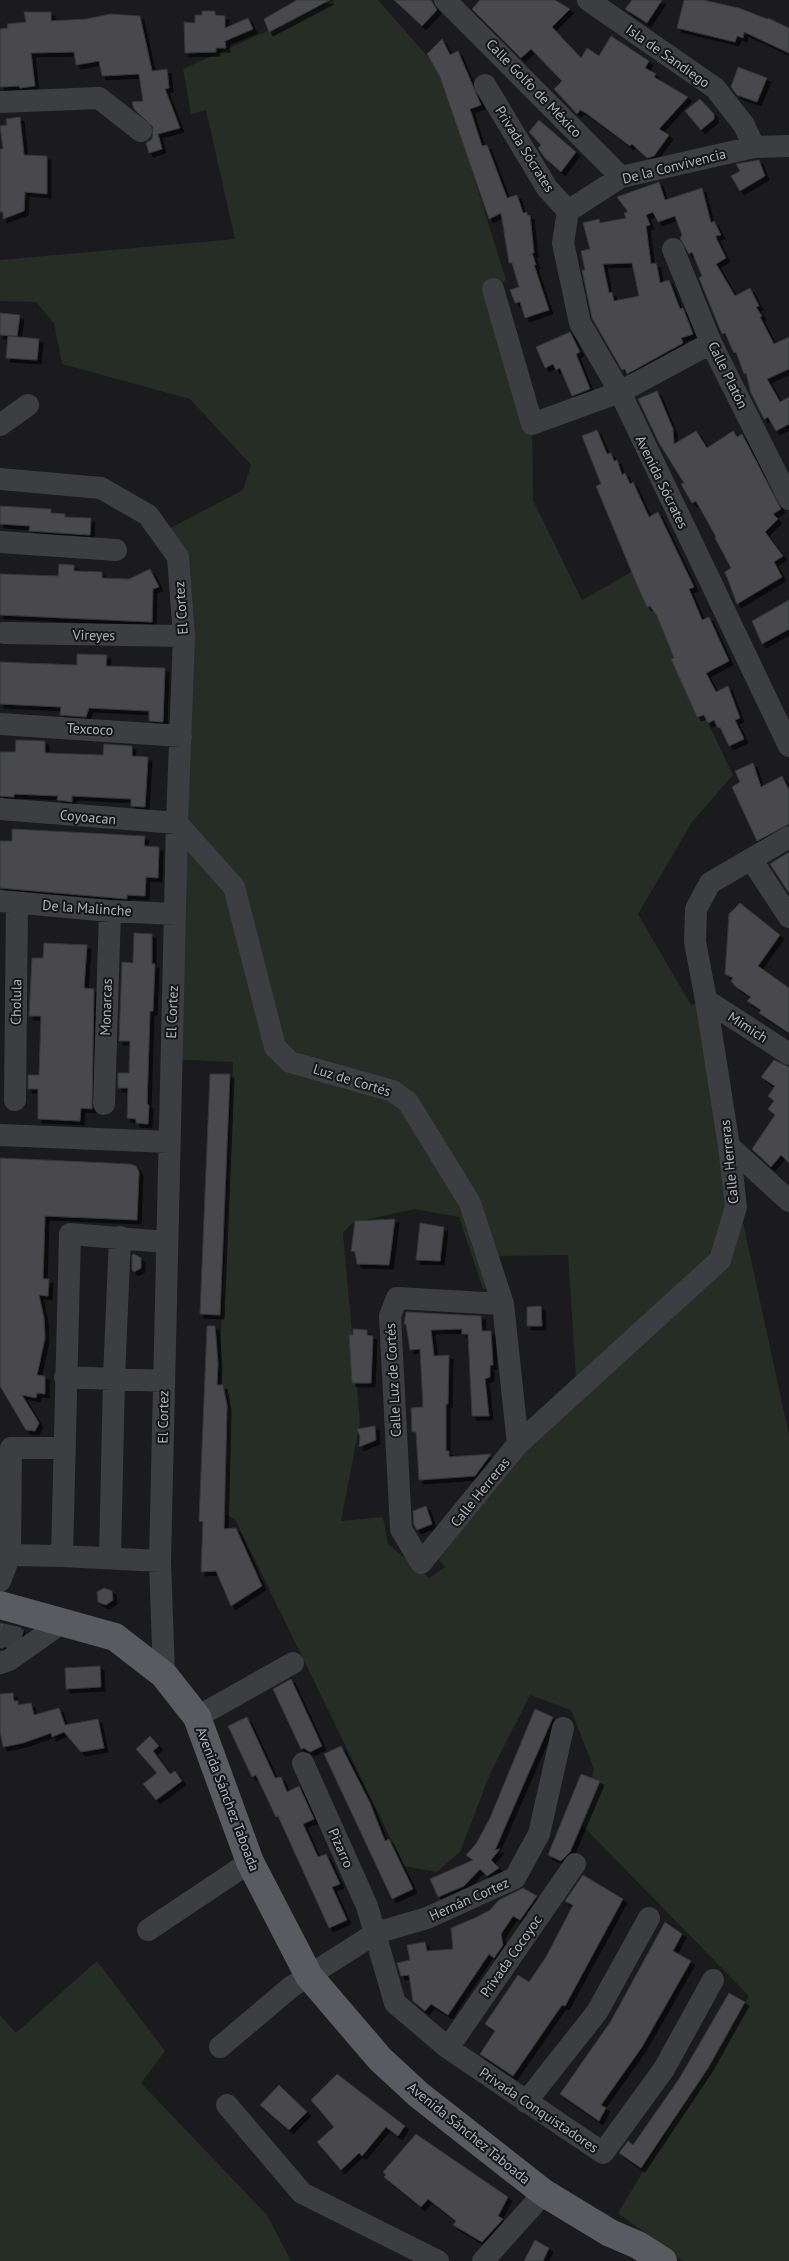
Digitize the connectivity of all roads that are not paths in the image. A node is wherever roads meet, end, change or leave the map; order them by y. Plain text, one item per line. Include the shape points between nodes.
1 (445, 0) edge
2 (588, 0) edge
3 (485, 85) dead end
4 (0, 102) edge
5 (141, 130) dead end
6 (789, 146) edge
7 (754, 147) junction
8 (621, 178) junction
9 (568, 211) junction
10 (673, 249) dead end
11 (493, 289) dead end
12 (712, 344) junction
13 (620, 392) junction
14 (28, 405) dead end
15 (0, 425) edge
16 (0, 479) edge
17 (789, 499) edge
18 (0, 542) edge
19 (116, 550) dead end
20 (4, 633) dead end
21 (184, 636) junction
22 (782, 714) edge
23 (0, 724) edge
24 (180, 736) junction
25 (789, 746) edge
26 (0, 809) edge
27 (177, 823) junction
28 (789, 837) edge
29 (751, 859) junction
30 (8, 902) edge
31 (110, 911) junction
32 (175, 914) junction
33 (789, 917) edge
34 (706, 1000) junction
35 (789, 1054) edge
36 (15, 1100) dead end
37 (104, 1104) dead end
38 (0, 1135) edge
39 (169, 1142) junction
40 (729, 1146) junction
41 (789, 1201) edge
42 (120, 1237) junction
43 (166, 1242) junction
44 (503, 1304) junction
45 (65, 1378) junction
46 (114, 1378) junction
47 (164, 1381) junction
48 (518, 1444) junction
49 (63, 1448) junction
50 (10, 1555) junction
51 (62, 1556) junction
52 (110, 1558) junction
53 (160, 1561) junction
54 (422, 1563) joint
55 (0, 1581) edge
56 (0, 1605) edge
57 (63, 1622) junction
58 (292, 1662) dead end
59 (0, 1663) edge
60 (164, 1675) junction
61 (197, 1717) junction
62 (563, 1728) dead end
63 (303, 1763) dead end
64 (250, 1862) junction
65 (575, 1864) dead end
66 (649, 1918) dead end
67 (148, 1930) dead end
68 (376, 1933) junction
69 (309, 1976) junction
70 (713, 1980) dead end
71 (220, 2047) dead end
72 (448, 2048) junction
73 (526, 2102) junction
74 (227, 2105) dead end
75 (544, 2193) junction
76 (610, 2233) junction
77 (438, 2261) edge
78 (483, 2261) edge
79 (635, 2261) edge
80 (663, 2261) edge

1 - 8 street, Calle Golfo de México
2 - 7 street, Isla de Sandiego via 715,88 744,125
3 - 9 street, Privada Sócrates via 547,188
4 - 5 street via 99,98
6 - 7 street, De la Convivencia
7 - 8 street, De la Convivencia
8 - 9 street, De la Convivencia
9 - 13 street, Avenida Sócrates via 563,243 580,323
10 - 12 street, Calle Platón
11 - 13 street via 532,424
12 - 13 street
12 - 17 street, Calle Platón
13 - 22 street, Avenida Sócrates
14 - 15 street
16 - 21 street, El Cortez via 102,488 148,515 178,557
18 - 19 street
20 - 21 street, Vireyes
21 - 24 street, El Cortez
22 - 25 street, Avenida Sócrates
23 - 24 street, Texcoco
24 - 27 street, El Cortez
26 - 27 street, Coyoacan
27 - 32 street, El Cortez
27 - 44 street, Luz de Cortés via 234,887 275,1047 290,1062 393,1091 408,1102 470,1203
28 - 29 street, Calle Herreras
29 - 33 street
29 - 34 street, Calle Herreras via 710,883 696,909 695,942
30 - 31 street, De la Malinche
30 - 36 street, Cholula
31 - 32 street, De la Malinche
31 - 37 street, Monarcas
32 - 39 street, El Cortez
34 - 35 street, Mimich
34 - 40 street, Calle Herreras
38 - 39 street
39 - 43 street, El Cortez
40 - 41 street
40 - 48 street, Calle Herreras via 736,1207 720,1260
42 - 43 street
42 - 45 street via 70,1234
42 - 46 street
43 - 47 street, El Cortez
44 - 48 street, Luz de Cortés
44 - 54 street, Calle Luz de Cortés via 397,1298 390,1316 401,1528
45 - 46 street
45 - 49 street
46 - 47 street
46 - 52 street
47 - 53 street, El Cortez
48 - 54 street, Calle Herreras
49 - 50 street via 11,1448
49 - 51 street
50 - 51 street
50 - 55 street
51 - 52 street
52 - 53 street
53 - 60 street, El Cortez
56 - 57 main road, Avenida Sánchez Taboada
57 - 59 street
57 - 60 main road, Avenida Sánchez Taboada via 114,1637
58 - 61 street
60 - 61 main road, Avenida Sánchez Taboada
61 - 64 main road, Avenida Sánchez Taboada
62 - 68 street, Hernán Cortez via 539,1834 515,1878 427,1918
63 - 68 street, Pizarro
64 - 67 street
64 - 69 main road, Avenida Sánchez Taboada
65 - 72 street, Privada Cocoyoc
66 - 73 street via 597,2012
68 - 69 street, Hernán Cortez
68 - 72 street, Privada Conquistadores via 395,2003
69 - 71 street, Hernán Cortez via 291,1987
69 - 75 main road, Avenida Sánchez Taboada via 406,2083
70 - 73 street, Privada Conquistadores via 664,2069 603,2153
72 - 73 street, Privada Conquistadores
74 - 77 street via 302,2193
75 - 76 main road, Avenida Sánchez Taboada
75 - 78 street
76 - 79 main road, Avenida Sánchez Taboada
76 - 80 main road, Avenida Sánchez Taboada

